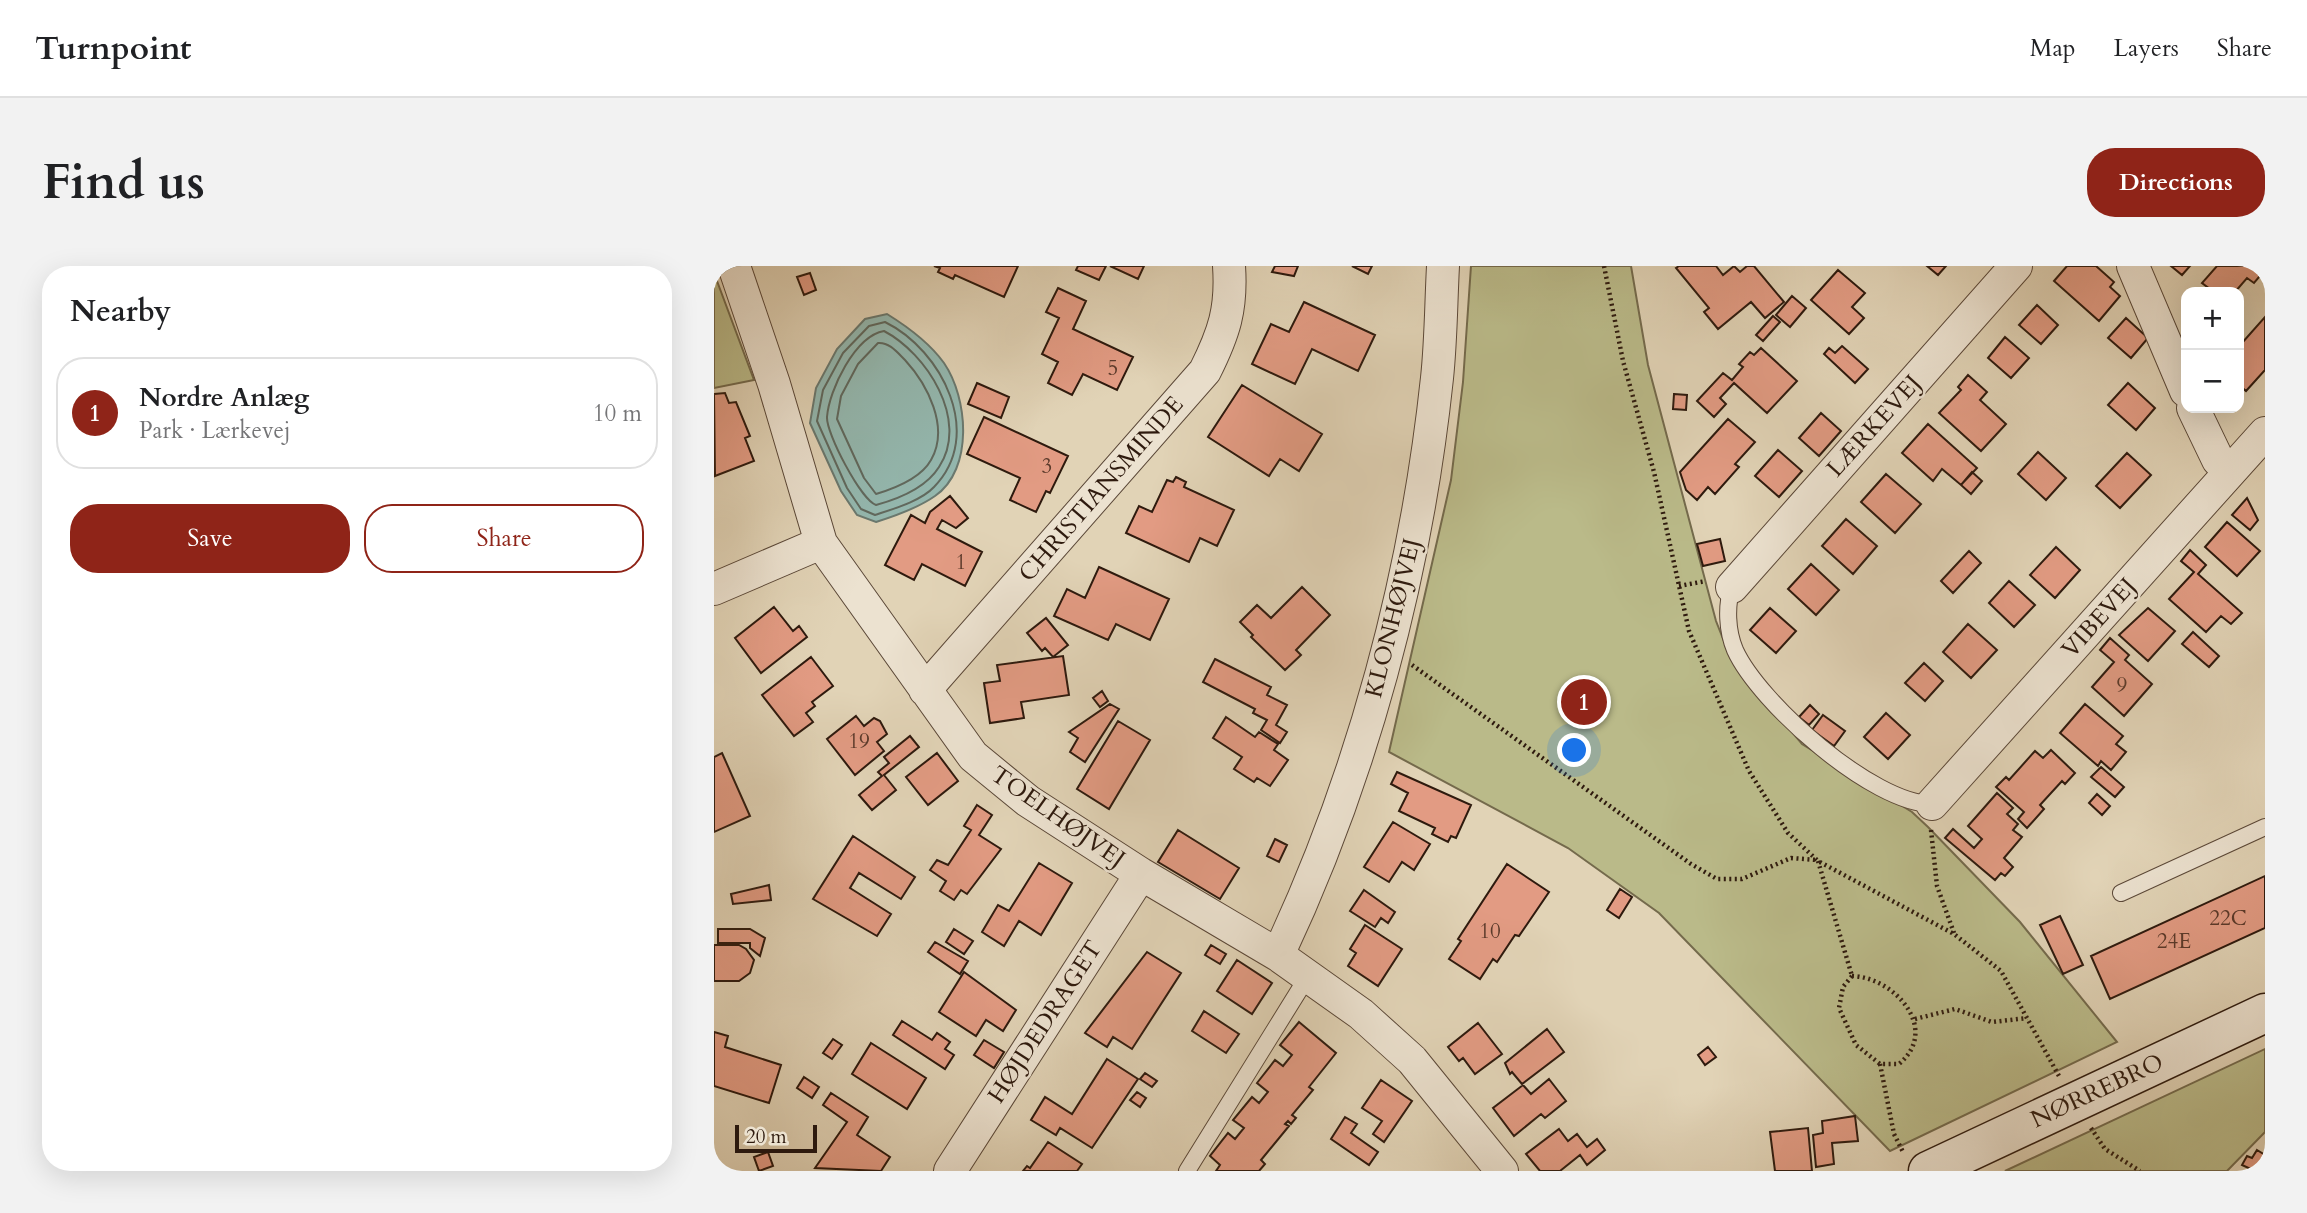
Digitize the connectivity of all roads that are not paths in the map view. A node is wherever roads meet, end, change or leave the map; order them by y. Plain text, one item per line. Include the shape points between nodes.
1 (734, 266) edge
2 (1229, 266) edge
3 (1443, 266) edge
4 (2016, 266) edge
5 (2133, 266) edge
6 (2181, 379) edge
7 (2195, 413) edge
8 (2265, 433) edge
9 (2230, 472) junction
10 (821, 544) junction
11 (1731, 587) joint
12 (714, 589) edge
13 (925, 690) junction
14 (1932, 804) joint
15 (2265, 827) edge
16 (1141, 874) junction
17 (2120, 893) dead end
18 (1278, 955) junction
19 (1308, 976) junction
20 (2260, 1021) edge
21 (950, 1171) edge
22 (1187, 1171) edge
23 (1502, 1171) edge
24 (1928, 1171) edge

1 - 10 street, TOELHØJVEJ
2 - 13 street, CHRISTIANSMINDE via 1231,291 1225,331 1205,371
3 - 18 street, KLONHØJVEJ via 1437,376 1419,515 1363,739 1320,861
4 - 11 street, LÆRKEVEJ
5 - 6 street
7 - 9 street via 2218,460
8 - 9 street, VIBEVEJ
9 - 14 street, VIBEVEJ
10 - 12 street
10 - 13 street, TOELHØJVEJ
11 - 14 lane via 1727,604 1735,649 1769,700 1810,741 1853,770 1914,804
13 - 16 street, TOELHØJVEJ via 973,756 1028,801
15 - 17 lane
16 - 18 street, TOELHØJVEJ
16 - 21 street, HØJDEDRAGET
18 - 19 street, TOELHØJVEJ
19 - 22 lane
19 - 23 street, TOELHØJVEJ via 1361,1014 1412,1060
20 - 24 street, NØRREBRO

